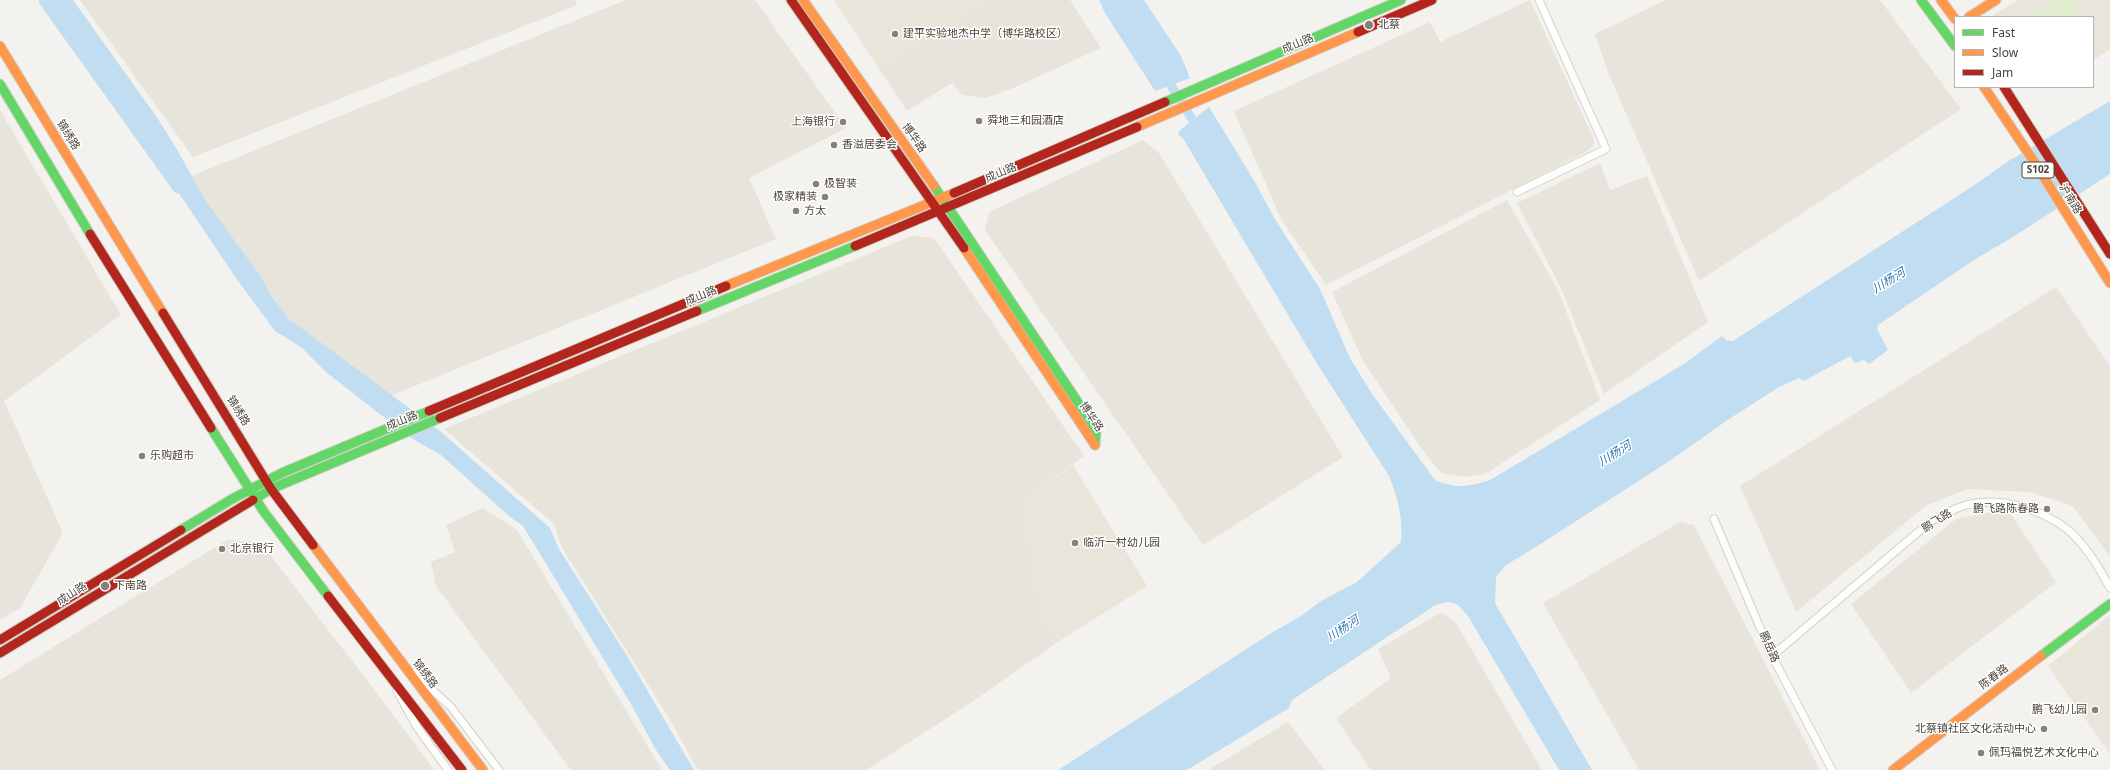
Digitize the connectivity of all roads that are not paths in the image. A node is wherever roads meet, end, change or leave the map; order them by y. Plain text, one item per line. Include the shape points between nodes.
1 (791, 0) edge
2 (803, 0) edge
3 (1401, 0) edge
4 (1432, 0) edge
5 (1539, 0) edge
6 (1920, 0) edge
7 (1941, 0) edge
8 (1996, 0) edge
9 (1971, 16) edge
10 (1954, 18) edge
11 (1954, 45) edge
12 (0, 46) edge
13 (0, 84) edge
14 (1985, 88) edge
15 (2005, 88) edge
16 (1517, 192) dead end
17 (942, 198) junction
18 (933, 202) junction
19 (949, 208) junction
20 (940, 212) junction
21 (2110, 254) edge
22 (2110, 283) edge
23 (266, 480) junction
24 (250, 489) junction
25 (271, 489) junction
26 (255, 498) junction
27 (1714, 519) dead end
28 (2110, 588) edge
29 (2110, 604) edge
30 (0, 640) edge
31 (0, 653) edge
32 (1772, 656) junction
33 (400, 659) junction
34 (384, 668) junction
35 (448, 770) edge
36 (462, 770) edge
37 (483, 770) edge
38 (499, 770) edge
39 (1832, 770) edge
40 (1893, 770) edge

1 - 18 main road, 博华路
2 - 17 main road, 博华路
3 - 17 main road, 成山路
4 - 19 main road, 成山路
5 - 16 street via 1606,148
6 - 11 main road
7 - 10 main road
8 - 9 main road
12 - 23 main road, 锦绣路
13 - 24 main road
14 - 22 main road, 沪南路 / S102 via 2007,118
15 - 21 main road, 沪南路 / S102
17 - 18 main road, 成山路
17 - 19 main road, 博华路
18 - 20 main road, 博华路
18 - 23 main road, 成山路 via 749,276
19 - 20 main road, 成山路
19 - 20 main road, 博华路 via 1091,422 1096,433 1095,445
20 - 25 main road, 成山路 via 657,327
23 - 24 main road, 成山路
23 - 25 main road, 锦绣路
24 - 26 main road
24 - 30 main road, 成山路
25 - 26 main road, 成山路
25 - 33 main road, 锦绣路
26 - 31 main road, 成山路
26 - 34 main road
27 - 32 street, 鹏岳路
28 - 32 street, 鹏飞路 via 2101,570 2084,548 2067,530 2045,516 2015,505 1988,502 1967,505 1949,511 1930,522
29 - 40 main road, 陈春路
32 - 39 street, 鹏岳路
33 - 37 main road, 锦绣路
33 - 38 street via 450,707
34 - 35 street via 417,728
34 - 36 main road

